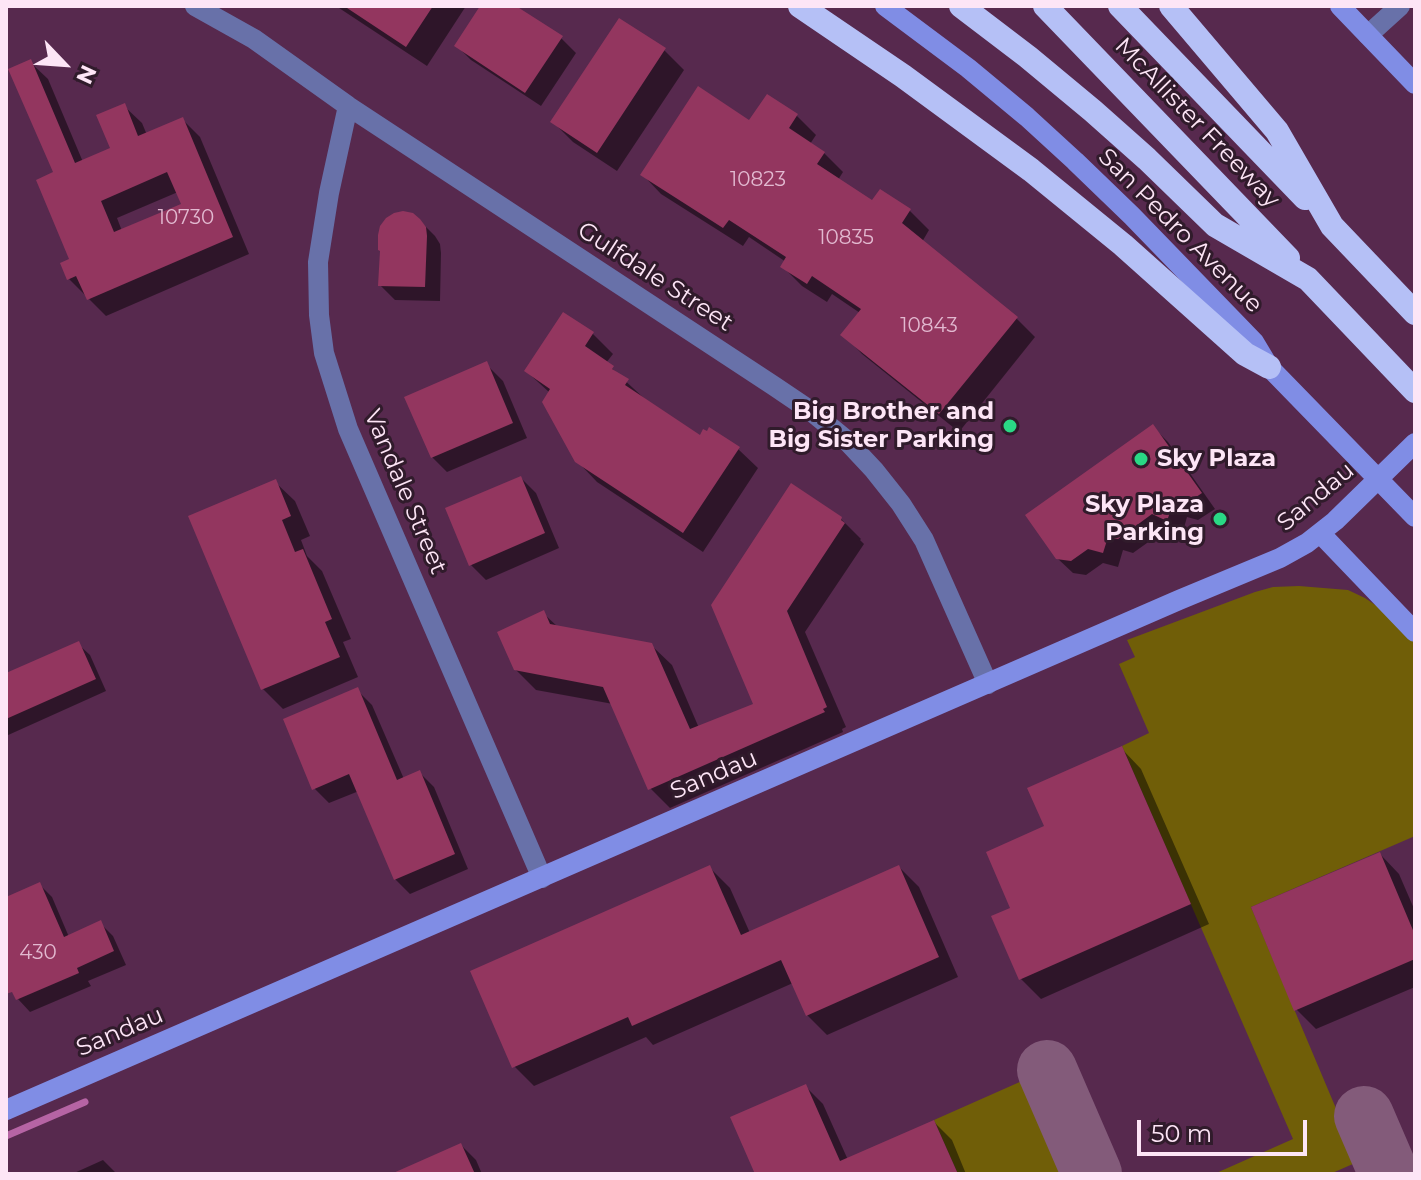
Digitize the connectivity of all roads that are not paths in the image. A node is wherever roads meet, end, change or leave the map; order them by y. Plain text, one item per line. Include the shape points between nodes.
1 (195, 6) edge
2 (800, 6) edge
3 (885, 6) edge
4 (961, 6) edge
5 (1045, 6) edge
6 (1120, 6) edge
7 (1171, 6) edge
8 (1340, 6) edge
9 (1400, 6) edge
10 (1368, 35) junction
11 (1415, 84) edge
12 (348, 106) junction
13 (1332, 226) junction
14 (1308, 279) junction
15 (1415, 313) edge
16 (1269, 367) junction
17 (1415, 391) edge
18 (1415, 443) edge
19 (1415, 517) edge
20 (1320, 533) junction
21 (1415, 632) edge
22 (988, 684) junction
23 (542, 878) junction
24 (6, 1110) edge

1 - 12 street, Gulfdale Street via 254,39
2 - 16 highway via 1031,170 1245,354
3 - 16 street, San Pedro Avenue via 989,85 1075,161 1254,342
4 - 14 highway via 1103,120 1215,225
5 - 14 highway, McAllister Freeway
6 - 13 highway, McAllister Freeway
7 - 13 highway via 1277,131
8 - 10 street
9 - 10 street
10 - 11 street
12 - 22 street, Gulfdale Street via 774,386 845,439 892,492 924,540
12 - 23 street, Vandale Street via 317,274 324,353 348,429
13 - 15 highway
14 - 17 highway, McAllister Freeway
16 - 19 street, San Pedro Avenue
18 - 20 street, Sandau
20 - 21 street
20 - 22 street, Sandau via 1280,558
22 - 23 street, Sandau
23 - 24 street, Sandau

